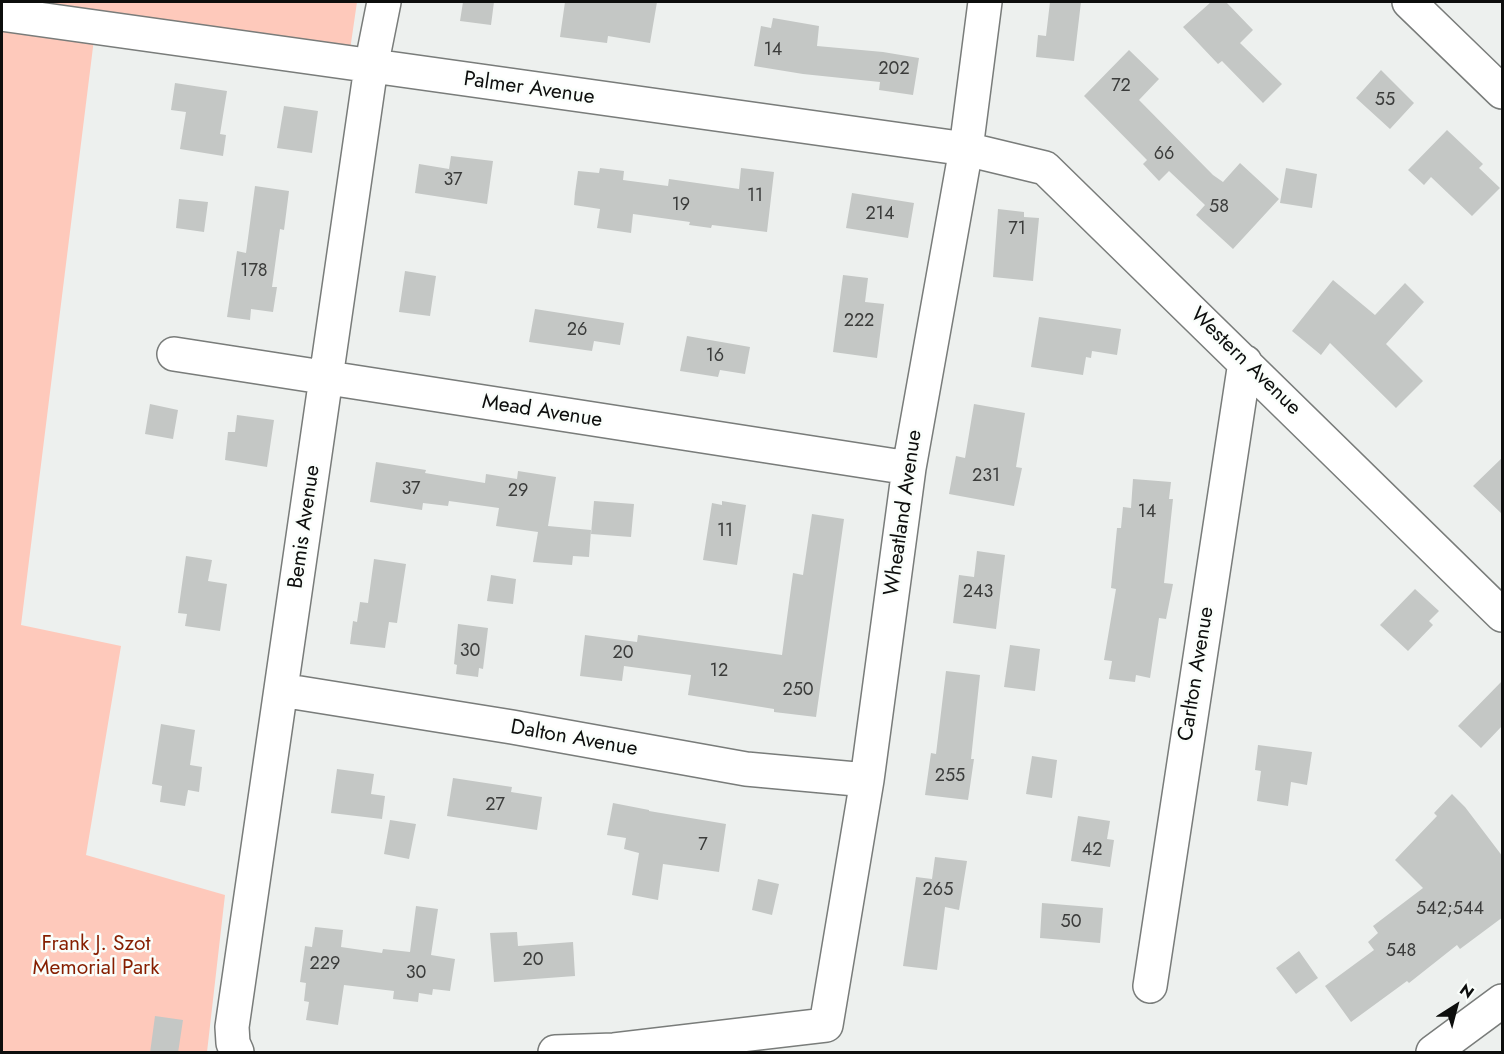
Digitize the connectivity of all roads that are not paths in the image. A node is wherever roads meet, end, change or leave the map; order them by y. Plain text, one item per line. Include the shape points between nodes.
1 (384, 2) edge
2 (985, 2) edge
3 (1409, 2) edge
4 (2, 14) edge
5 (371, 67) junction
6 (1503, 92) edge
7 (966, 148) junction
8 (174, 354) dead end
9 (1245, 362) junction
10 (327, 378) junction
11 (909, 468) junction
12 (1503, 615) edge
13 (281, 690) junction
14 (867, 780) junction
15 (1150, 986) dead end
16 (1503, 1001) edge
17 (237, 1053) edge
18 (555, 1053) edge
19 (1433, 1053) edge

1 - 5 street, Bemis Avenue
2 - 7 street, Wheatland Avenue
3 - 6 street
4 - 5 street, Palmer Avenue
5 - 7 street, Palmer Avenue
5 - 10 street, Bemis Avenue
7 - 9 street, Western Avenue via 1045,168
7 - 11 street, Wheatland Avenue
8 - 10 street, Mead Avenue
9 - 12 street, Western Avenue
9 - 15 street, Carlton Avenue
10 - 11 street, Mead Avenue
10 - 13 street, Bemis Avenue
11 - 14 street, Wheatland Avenue
13 - 14 street, Dalton Avenue via 746,769
13 - 17 street, Bemis Avenue via 232,1027 232,1043
14 - 18 street, Wheatland Avenue via 826,1025 614,1050
16 - 19 street

